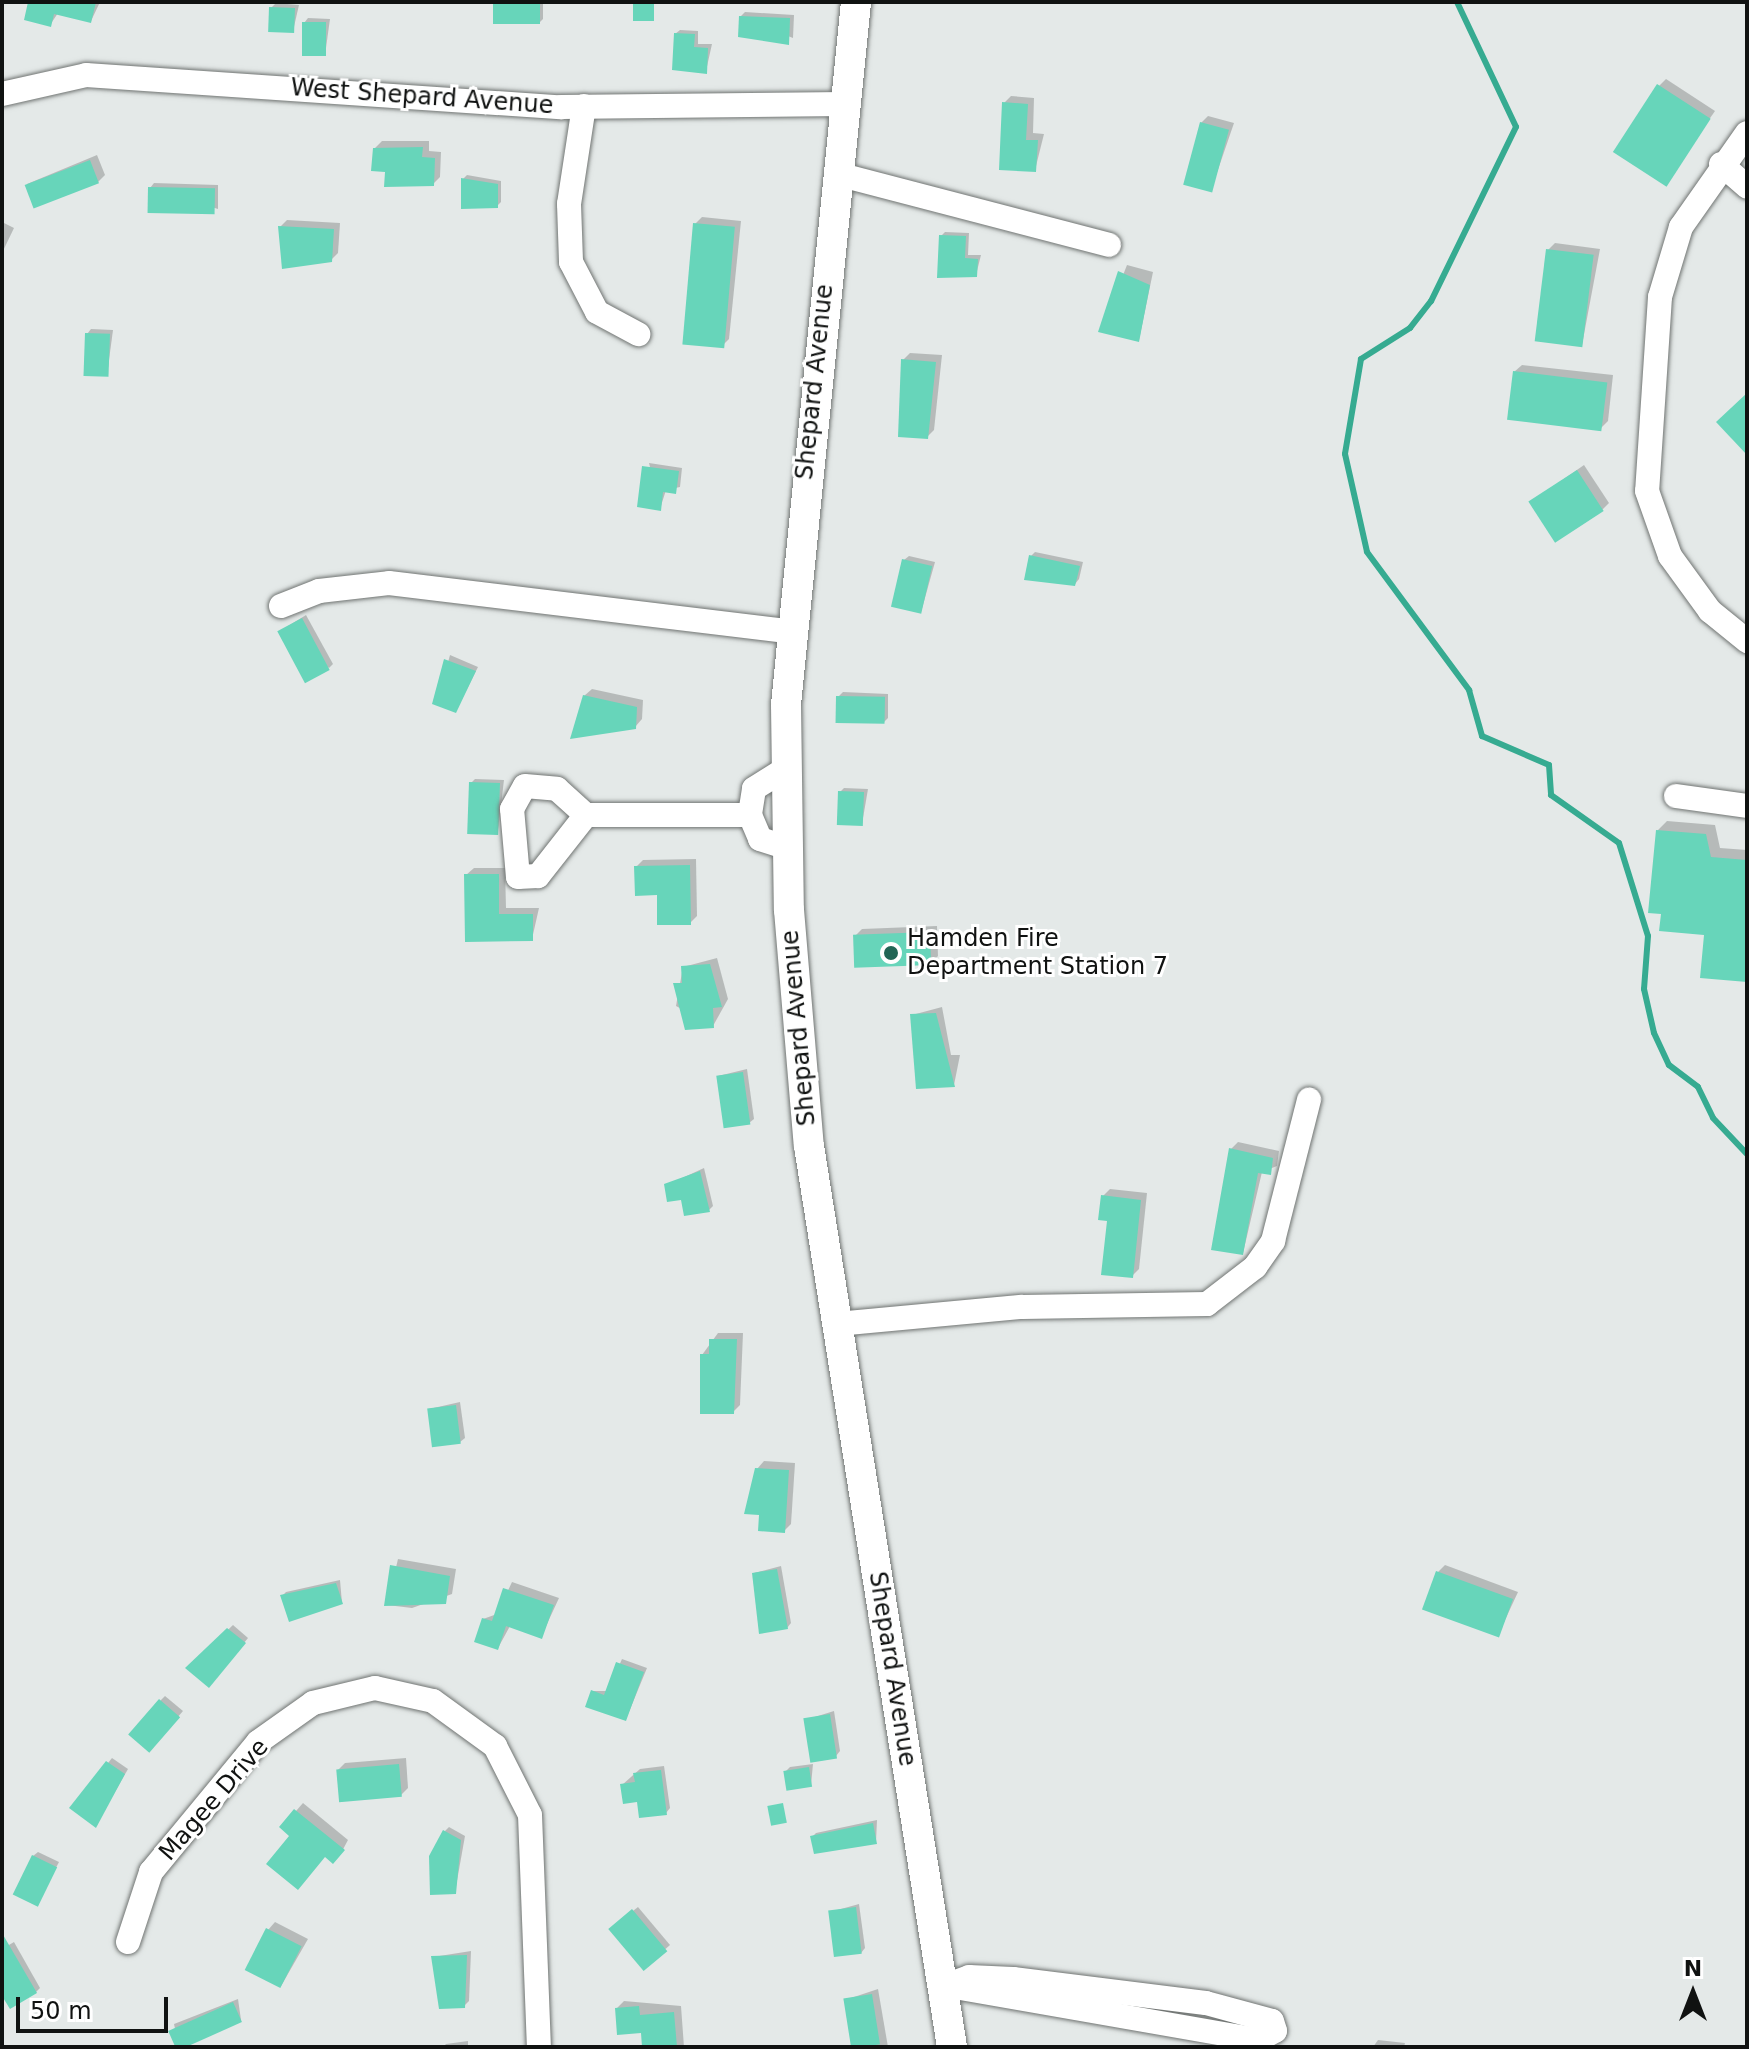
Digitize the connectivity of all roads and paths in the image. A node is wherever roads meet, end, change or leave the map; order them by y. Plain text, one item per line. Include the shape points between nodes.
1 (856, 2) edge
2 (2, 94) edge
3 (845, 104) junction
4 (584, 106) junction
5 (1747, 133) edge
6 (1721, 164) junction
7 (837, 174) junction
8 (1747, 187) edge
9 (1109, 245) dead end
10 (638, 334) dead end
11 (281, 606) dead end
12 (792, 632) junction
13 (1747, 641) edge
14 (787, 768) junction
15 (1676, 796) dead end
16 (1747, 806) edge
17 (586, 815) dead end
18 (750, 815) junction
19 (788, 848) junction
20 (1309, 1100) dead end
21 (837, 1324) junction
22 (128, 1942) dead end
23 (948, 1987) junction
24 (539, 2047) edge
25 (952, 2047) edge

1 - 3 main road, Shepard Avenue
2 - 4 street, West Shepard Avenue via 86,75
3 - 4 street, West Shepard Avenue
3 - 7 main road, Shepard Avenue
4 - 10 street via 569,204 571,262 597,312
5 - 6 street
6 - 8 street
6 - 13 street via 1681,227 1660,297 1647,491 1670,556 1710,611
7 - 9 street
7 - 12 main road, Shepard Avenue
11 - 12 street via 319,591 389,583
12 - 14 main road, Shepard Avenue
14 - 18 street via 754,789
14 - 19 main road, Shepard Avenue
15 - 16 street
17 - 18 street
18 - 19 street via 760,839
19 - 21 main road, Shepard Avenue via 809,1146
20 - 21 street via 1273,1241 1255,1267 1207,1304 1022,1307
21 - 23 main road, Shepard Avenue
22 - 24 street, Magee Drive via 151,1872 258,1742 313,1703 375,1688 433,1701 495,1746 530,1815
23 - 23 street via 1258,2040 1275,2031 1272,2021 1206,2003 1013,1979 969,1977
23 - 25 main road, Shepard Avenue

